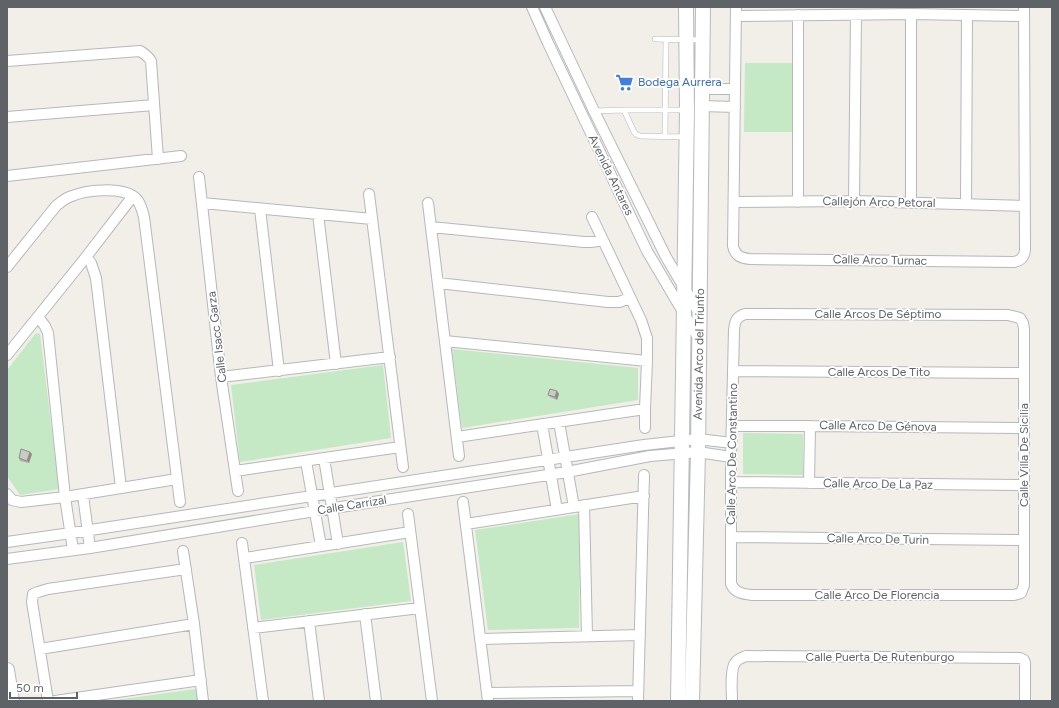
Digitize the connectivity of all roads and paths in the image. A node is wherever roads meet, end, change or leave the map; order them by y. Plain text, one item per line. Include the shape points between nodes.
1 (532, 7) edge
2 (545, 7) edge
3 (686, 7) edge
4 (703, 7) edge
5 (736, 11) edge
6 (1024, 11) edge
7 (911, 14) junction
8 (798, 15) junction
9 (856, 15) junction
10 (967, 15) junction
11 (655, 39) dead end
12 (666, 39) junction
13 (686, 40) junction
14 (703, 40) junction
15 (7, 61) edge
16 (702, 88) junction
17 (735, 89) junction
18 (154, 105) junction
19 (702, 106) junction
20 (735, 107) junction
21 (624, 110) junction
22 (665, 110) junction
23 (687, 110) junction
24 (594, 111) junction
25 (7, 117) edge
26 (664, 136) junction
27 (686, 137) junction
28 (181, 156) dead end
29 (158, 159) junction
30 (7, 176) edge
31 (199, 177) dead end
32 (369, 194) dead end
33 (133, 196) junction
34 (854, 201) junction
35 (734, 202) junction
36 (798, 202) junction
37 (910, 202) junction
38 (202, 203) junction
39 (428, 203) dead end
40 (966, 204) junction
41 (1024, 206) junction
42 (260, 208) junction
43 (318, 214) junction
44 (592, 217) dead end
45 (372, 219) junction
46 (431, 226) junction
47 (603, 240) junction
48 (86, 257) junction
49 (7, 267) edge
50 (438, 283) junction
51 (685, 290) junction
52 (630, 298) junction
53 (699, 313) junction
54 (684, 315) junction
55 (38, 317) junction
56 (737, 317) joint
57 (1020, 318) joint
58 (699, 340) junction
59 (445, 341) junction
60 (7, 355) edge
61 (390, 357) junction
62 (647, 362) junction
63 (336, 364) junction
64 (279, 371) junction
65 (734, 371) junction
66 (1024, 373) junction
67 (221, 378) junction
68 (645, 409) junction
69 (559, 422) junction
70 (542, 424) junction
71 (732, 426) junction
72 (810, 426) junction
73 (645, 428) dead end
74 (1024, 428) junction
75 (457, 437) junction
76 (732, 443) junction
77 (698, 446) junction
78 (400, 447) junction
79 (681, 447) junction
80 (459, 456) dead end
81 (565, 457) junction
82 (731, 457) junction
83 (324, 458) junction
84 (548, 460) junction
85 (306, 461) junction
86 (402, 467) dead end
87 (235, 471) junction
88 (567, 472) junction
89 (551, 474) junction
90 (644, 475) dead end
91 (177, 479) junction
92 (732, 482) junction
93 (809, 483) junction
94 (1023, 485) junction
95 (121, 488) junction
96 (238, 491) dead end
97 (7, 494) edge
98 (330, 494) junction
99 (83, 495) junction
100 (644, 496) junction
101 (312, 497) junction
102 (65, 498) junction
103 (180, 502) dead end
104 (464, 502) dead end
105 (584, 505) junction
106 (574, 507) junction
107 (332, 508) junction
108 (315, 510) junction
109 (557, 510) junction
110 (408, 514) dead end
111 (466, 524) junction
112 (88, 531) junction
113 (410, 532) junction
114 (71, 533) junction
115 (731, 537) junction
116 (1024, 540) junction
117 (7, 542) edge
118 (242, 543) dead end
119 (338, 544) junction
120 (321, 546) junction
121 (90, 548) junction
122 (74, 550) junction
123 (183, 551) dead end
124 (245, 558) junction
125 (7, 559) edge
126 (186, 569) junction
127 (734, 589) joint
128 (1022, 593) joint
129 (420, 608) junction
130 (365, 614) junction
131 (309, 621) junction
132 (194, 624) junction
133 (253, 628) junction
134 (640, 635) junction
135 (588, 636) junction
136 (481, 639) junction
137 (40, 649) junction
138 (7, 670) edge
139 (201, 680) junction
140 (638, 696) edge
141 (488, 697) edge
142 (12, 701) edge
143 (48, 701) edge
144 (55, 701) edge
145 (203, 701) edge
146 (263, 701) edge
147 (319, 701) edge
148 (376, 701) edge
149 (432, 701) edge
150 (678, 701) edge
151 (692, 701) edge
152 (732, 701) edge
153 (1025, 701) edge

1 - 54 street, Avenida Antares via 647,250
2 - 24 street, Avenida Antares
3 - 13 street, Avenida Arco del Triunfo
4 - 14 street, Avenida Arco del Triunfo
5 - 8 street
5 - 17 street
6 - 10 street
6 - 41 street
7 - 9 street
7 - 10 street
7 - 37 street
8 - 9 street
8 - 36 street
9 - 34 street
10 - 40 street
11 - 12 lane
12 - 13 lane
12 - 22 lane
13 - 14 lane
13 - 23 street, Avenida Arco del Triunfo
14 - 16 street, Avenida Arco del Triunfo
15 - 18 street via 140,51 151,61
16 - 17 street
16 - 19 street, Avenida Arco del Triunfo
17 - 20 street
18 - 25 street
18 - 29 street
19 - 20 street
19 - 53 street, Avenida Arco del Triunfo
20 - 35 street
21 - 22 lane
21 - 24 lane
21 - 26 lane via 636,134
22 - 23 lane
22 - 26 lane
23 - 27 street, Avenida Arco del Triunfo
24 - 51 street, Avenida Antares
26 - 27 lane
27 - 51 street, Avenida Arco del Triunfo
28 - 29 street
29 - 30 street
31 - 38 street, Calle Isacc Garza
32 - 45 street
33 - 48 street
33 - 49 street via 115,190 72,195 64,199
33 - 91 street via 138,201 144,217
34 - 36 street, Callejón Arco Petoral
34 - 37 street, Callejón Arco Petoral
35 - 36 street, Callejón Arco Petoral
35 - 41 street, Calle Arco Turnac via 734,251 750,259 1014,262 1024,256
37 - 40 street, Callejón Arco Petoral
38 - 42 street
38 - 67 street, Calle Isacc Garza
39 - 46 street
40 - 41 street, Callejón Arco Petoral
42 - 43 street
42 - 64 street
43 - 45 street
43 - 63 street
44 - 47 street
45 - 61 street
46 - 47 street via 584,242
46 - 50 street
47 - 52 street
48 - 55 street
48 - 95 street via 96,278
50 - 52 street via 608,302
50 - 59 street
51 - 53 street, Avenida Antares
51 - 54 street, Avenida Arco del Triunfo
52 - 62 street via 647,338
53 - 58 street, Avenida Arco del Triunfo
54 - 58 street, Avenida Antares
54 - 79 street, Avenida Arco del Triunfo
55 - 60 street
55 - 102 street via 48,333
56 - 57 street, Calle Arcos De Séptimo via 761,314 1008,315
56 - 65 street, Calle Arco De Constantino via 734,330
57 - 66 street, Calle Villa De Sicilia via 1024,329
58 - 77 street, Avenida Arco del Triunfo
59 - 62 street
59 - 75 street
61 - 63 street
61 - 78 street
62 - 68 street
63 - 64 street
64 - 67 street
65 - 66 street, Calle Arcos De Tito
65 - 71 street, Calle Arco De Constantino
66 - 74 street, Calle Villa De Sicilia
67 - 87 street, Calle Isacc Garza
68 - 69 street
68 - 73 street
69 - 70 street
69 - 81 street
70 - 75 street
70 - 84 street
71 - 72 street, Calle Arco De Génova
71 - 76 street, Calle Arco De Constantino
72 - 74 street, Calle Arco De Génova
72 - 93 street
74 - 94 street, Calle Villa De Sicilia
75 - 80 street
76 - 77 street
76 - 82 street, Calle Arco De Constantino
77 - 79 street, Calle Carrizal
77 - 82 street
77 - 151 street, Avenida Arco del Triunfo
78 - 83 street
78 - 86 street
79 - 81 street, Calle Carrizal via 644,445
79 - 88 street, Calle Carrizal via 650,456
79 - 150 street, Avenida Arco del Triunfo
81 - 84 street, Calle Carrizal
81 - 88 street
82 - 92 street, Calle Arco De Constantino
83 - 85 street
83 - 98 street
84 - 89 street
84 - 98 street, Calle Carrizal
85 - 87 street
85 - 101 street
87 - 96 street, Calle Isacc Garza
88 - 89 street, Calle Carrizal
88 - 106 street
89 - 107 street, Calle Carrizal
89 - 109 street
90 - 100 street
91 - 95 street
91 - 103 street
92 - 93 street, Calle Arco De La Paz
92 - 115 street, Calle Arco De Constantino
93 - 94 street, Calle Arco De La Paz
94 - 116 street, Calle Villa De Sicilia
95 - 99 street
97 - 102 street via 12,500 21,502
98 - 101 street, Calle Carrizal
98 - 107 street
99 - 102 street
99 - 112 street
100 - 105 street
100 - 134 street
101 - 108 street
101 - 112 street, Calle Carrizal
102 - 114 street
104 - 111 street
105 - 106 street
105 - 135 street
106 - 109 street
107 - 108 street, Calle Carrizal
107 - 119 street
108 - 120 street
108 - 121 street, Calle Carrizal
109 - 111 street
110 - 113 street
111 - 136 street
112 - 114 street, Calle Carrizal
112 - 121 street
113 - 119 street
113 - 129 street
114 - 117 street, Calle Carrizal
114 - 122 street
115 - 116 street, Calle Arco De Turin
115 - 127 street, Calle Arco De Constantino via 731,584
116 - 128 street, Calle Villa De Sicilia
118 - 124 street
119 - 120 street
120 - 124 street
121 - 122 street, Calle Carrizal
122 - 125 street, Calle Carrizal
123 - 126 street
124 - 133 street
126 - 132 street
126 - 137 street via 48,589 33,594 32,602
127 - 128 street, Calle Arco De Florencia via 752,595
129 - 130 street
129 - 149 street
130 - 131 street
130 - 148 street
131 - 133 street
131 - 147 street
132 - 137 street
132 - 139 street
133 - 146 street
134 - 135 street
134 - 140 street
135 - 136 street
136 - 141 street
137 - 143 street
138 - 142 street
139 - 144 street
139 - 145 street
140 - 141 street
152 - 153 street, Calle Puerta De Rutenburgo via 734,664 746,656 761,656 1020,658 1025,663

